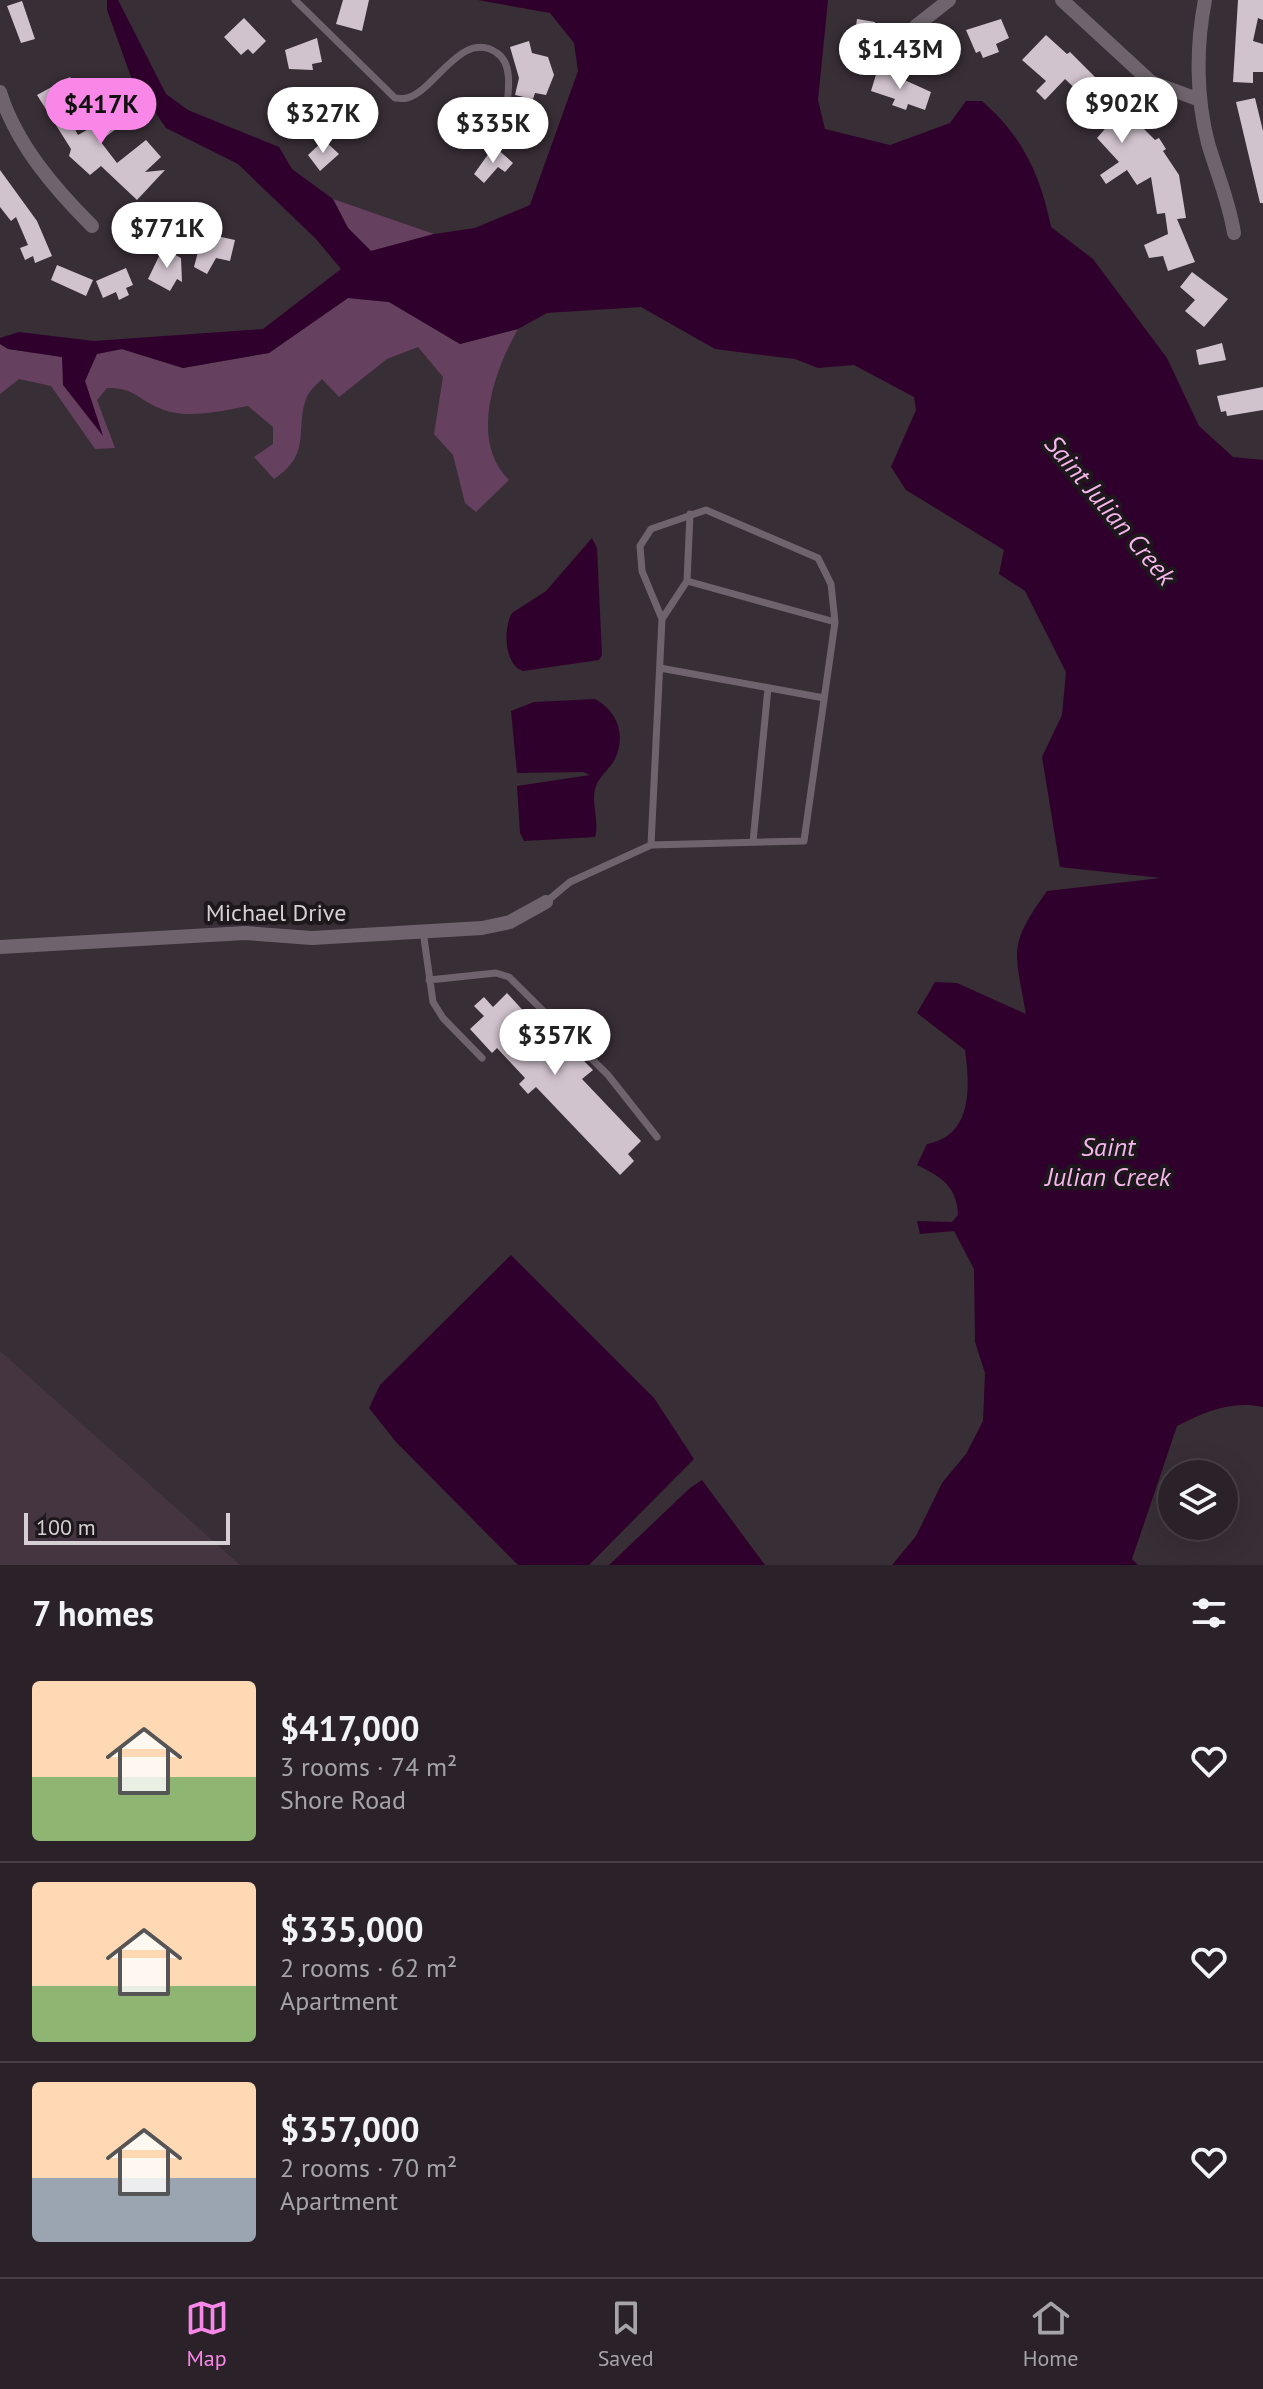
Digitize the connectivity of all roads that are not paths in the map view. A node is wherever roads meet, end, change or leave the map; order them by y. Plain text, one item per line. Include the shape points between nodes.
1 (295, 0) edge
2 (949, 0) edge
3 (1062, 0) edge
4 (1205, 0) edge
5 (916, 26) dead end
6 (0, 92) edge
7 (1200, 100) junction
8 (506, 112) dead end
9 (92, 226) dead end
10 (1234, 233) dead end
11 (690, 514) junction
12 (687, 581) junction
13 (662, 619) junction
14 (835, 622) junction
15 (660, 668) junction
16 (768, 688) junction
17 (824, 698) junction
18 (753, 842) junction
19 (651, 845) junction
20 (546, 902) joint
21 (423, 931) junction
22 (0, 947) edge
23 (429, 980) junction
24 (482, 1058) dead end
25 (657, 1137) dead end

1 - 8 lane via 395,98 419,91 455,58 491,49 502,56 508,77
2 - 5 street
3 - 7 street via 1151,82
4 - 7 street
6 - 9 street via 34,158
7 - 10 street
11 - 12 lane
11 - 13 lane via 651,529 640,546 642,571
11 - 14 lane via 706,510 818,558 831,584
12 - 13 lane
12 - 14 lane
13 - 15 lane
14 - 17 lane
15 - 16 lane
15 - 19 lane
16 - 17 lane
16 - 18 lane
17 - 18 lane via 804,841
18 - 19 lane
19 - 20 lane via 570,882
20 - 21 street, Michael Drive via 510,922
21 - 22 street, Michael Drive via 312,938 245,933
21 - 23 lane
23 - 24 lane via 443,1018
23 - 25 lane via 496,973 509,977 608,1075

